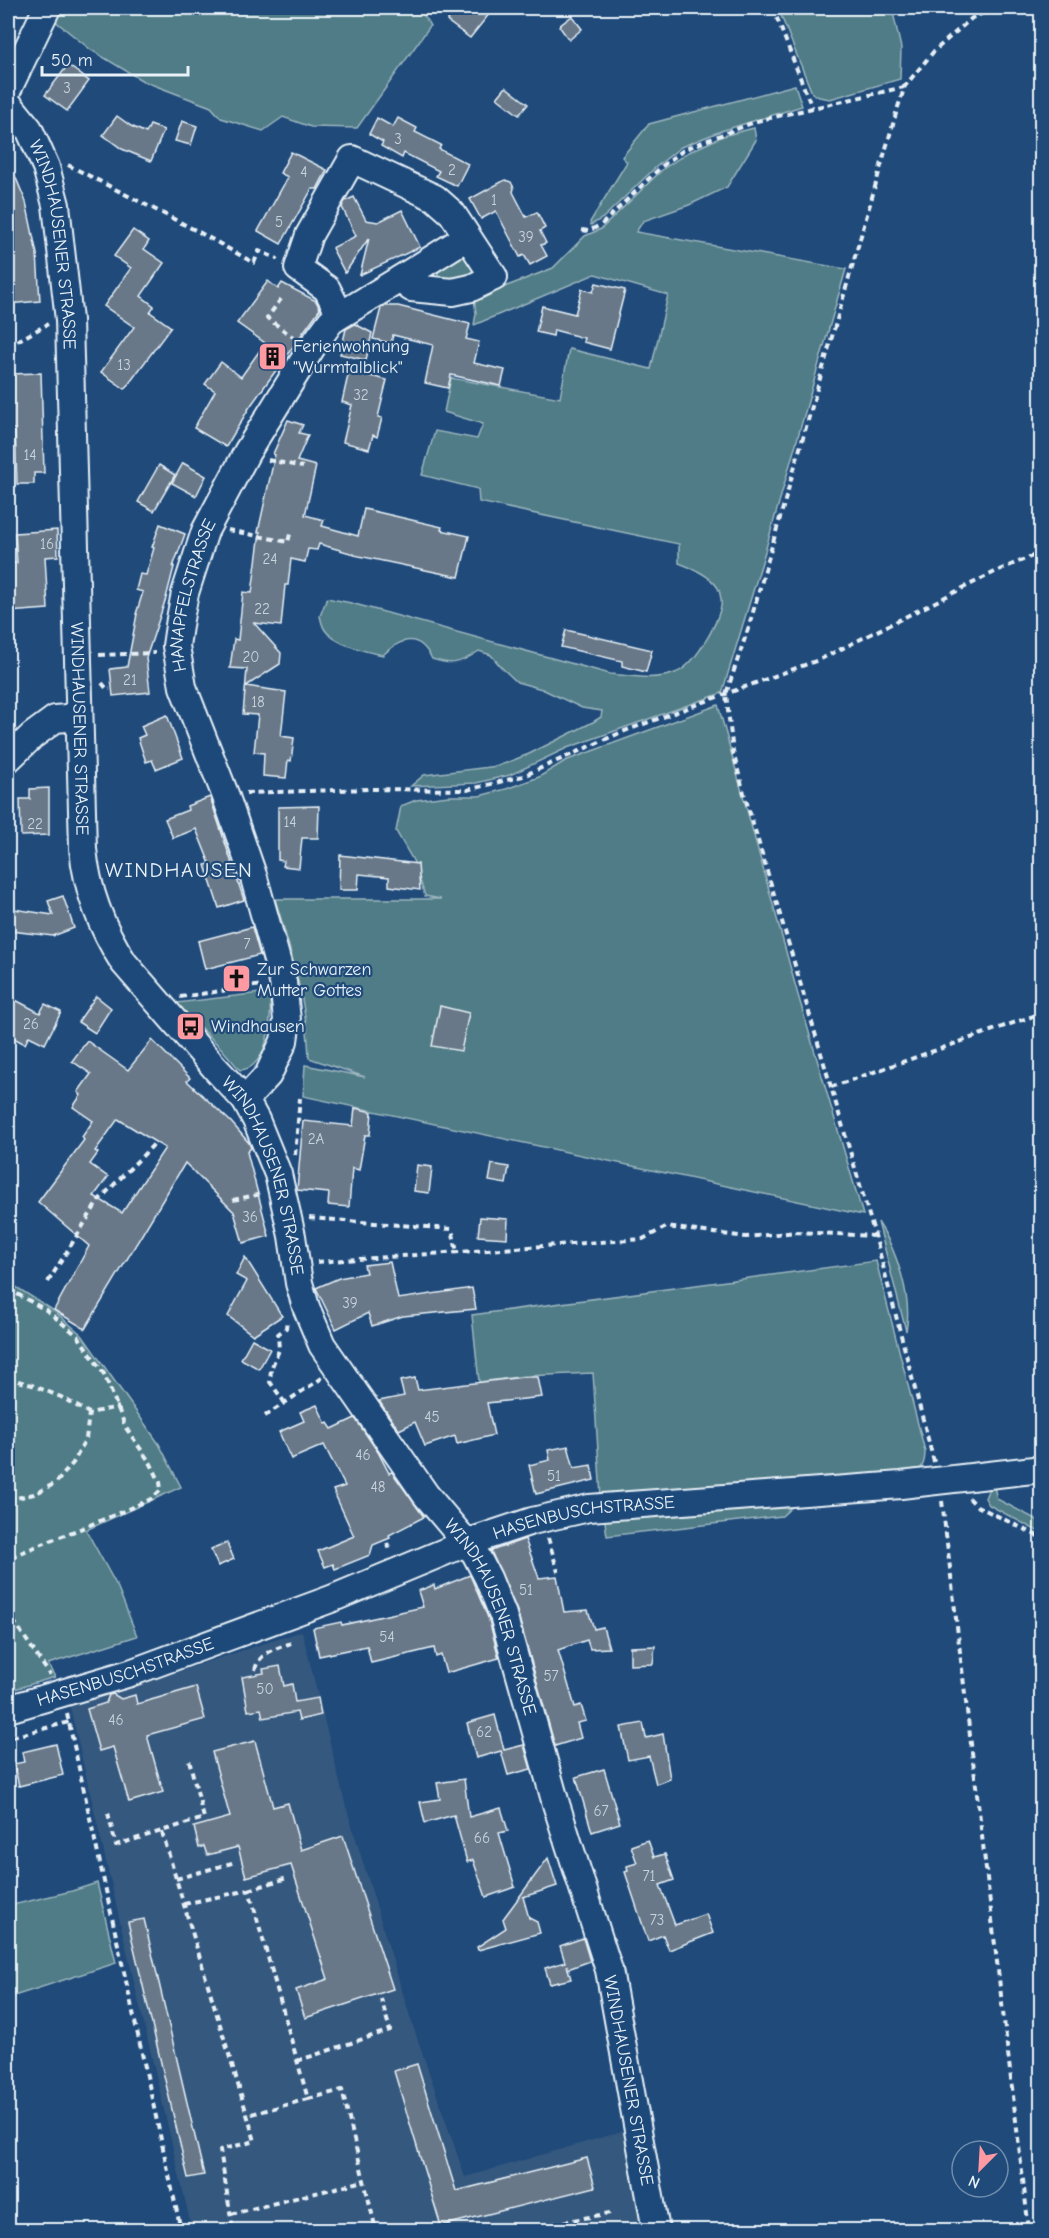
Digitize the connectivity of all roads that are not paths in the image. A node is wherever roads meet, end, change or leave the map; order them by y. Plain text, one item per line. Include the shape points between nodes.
1 (43, 9) edge
2 (8, 89) edge
3 (8, 103) edge
4 (467, 237) junction
5 (400, 279) junction
6 (340, 315) junction
7 (78, 717) junction
8 (8, 759) edge
9 (245, 1100) junction
10 (1041, 1469) edge
11 (466, 1543) junction
12 (8, 1709) edge
13 (656, 2230) edge

1 - 2 street
3 - 7 street, WINDHAUSENER STRASSE via 29,129 56,205 69,320
4 - 5 street, HANAPFELSTRASSE
4 - 5 street via 494,277 453,291 411,288
4 - 6 street via 452,213 435,198 352,159 309,235 298,268 327,289
5 - 6 street, HANAPFELSTRASSE
6 - 9 street, HANAPFELSTRASSE via 310,350 247,452 205,531 185,593 176,646 183,687 254,878 284,982 284,1041 268,1075
7 - 8 street via 55,719
7 - 9 street, WINDHAUSENER STRASSE via 85,872 114,947 159,1005
9 - 11 street, WINDHAUSENER STRASSE via 282,1190 306,1307 322,1345 426,1495
10 - 11 street, HASENBUSCHSTRASSE via 939,1481 590,1508
11 - 12 street, HASENBUSCHSTRASSE via 294,1613 130,1673
11 - 13 street, WINDHAUSENER STRASSE via 489,1578 502,1615 609,1970

